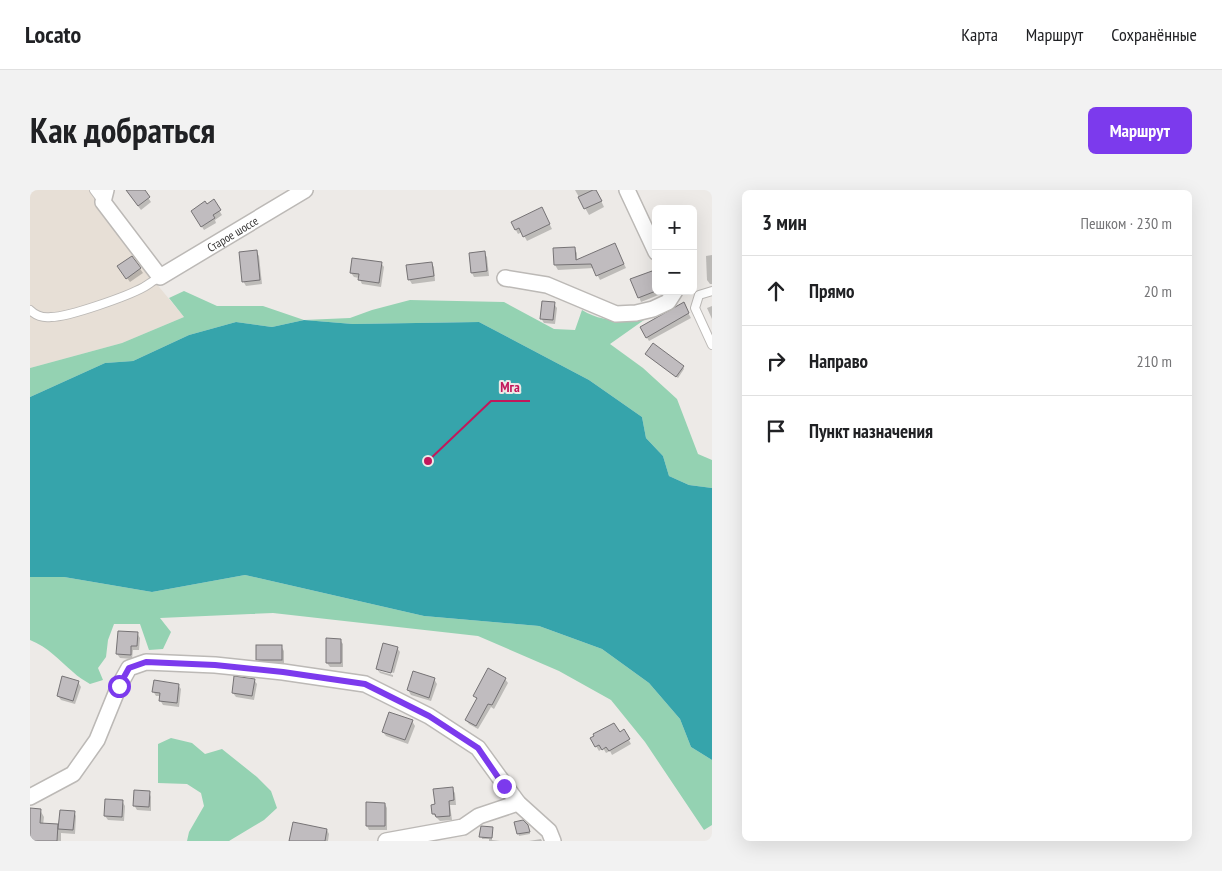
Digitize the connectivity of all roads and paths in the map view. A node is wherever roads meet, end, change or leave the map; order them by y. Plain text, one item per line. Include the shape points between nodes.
1 (304, 190) edge
2 (627, 190) edge
3 (101, 194) edge
4 (655, 250) edge
5 (160, 276) junction
6 (505, 278) dead end
7 (712, 291) edge
8 (672, 295) edge
9 (30, 310) edge
10 (712, 345) edge
11 (30, 797) edge
12 (518, 803) junction
13 (386, 841) edge
14 (553, 841) edge

1 - 5 street, Старое шоссе
2 - 4 street
3 - 5 street
5 - 9 lane via 125,296 64,316 36,316
6 - 8 street via 547,285 616,314 653,309 668,302
7 - 10 lane via 699,295 695,308
11 - 12 street via 73,774 97,740 129,668 146,662 215,665 365,684 429,716 478,748
12 - 13 street via 479,816 463,827
12 - 14 street via 549,831

